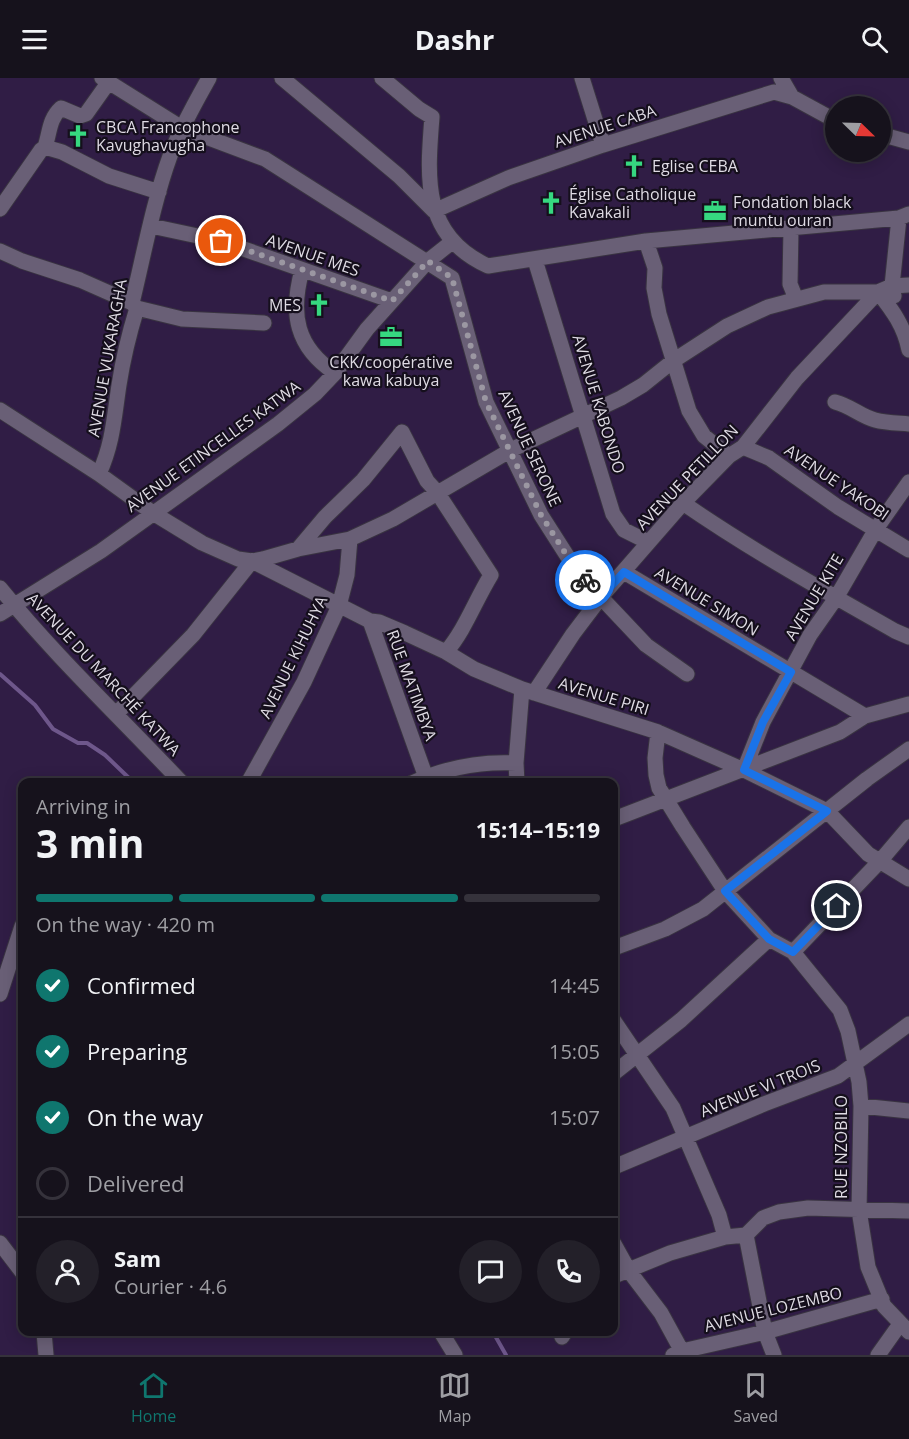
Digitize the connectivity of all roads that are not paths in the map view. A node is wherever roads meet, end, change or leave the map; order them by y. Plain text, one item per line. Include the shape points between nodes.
1 (209, 78) edge
2 (282, 78) edge
3 (382, 78) edge
4 (582, 78) edge
5 (782, 78) edge
6 (105, 80) edge
7 (792, 97) junction
8 (825, 116) edge
9 (182, 128) junction
10 (891, 137) edge
11 (909, 142) edge
12 (603, 145) junction
13 (45, 147) junction
14 (159, 192) junction
15 (0, 209) edge
16 (434, 211) junction
17 (904, 216) edge
18 (151, 226) junction
19 (791, 228) junction
20 (646, 241) junction
21 (452, 242) junction
22 (0, 251) edge
23 (535, 260) junction
24 (428, 261) junction
25 (302, 270) junction
26 (909, 285) edge
27 (885, 289) junction
28 (796, 299) junction
29 (392, 301) junction
30 (134, 306) junction
31 (264, 323) dead end
32 (909, 350) edge
33 (673, 361) junction
34 (335, 373) junction
35 (835, 402) dead end
36 (0, 410) edge
37 (583, 416) junction
38 (909, 424) edge
39 (744, 447) junction
40 (510, 450) junction
41 (729, 456) junction
42 (99, 474) junction
43 (909, 482) edge
44 (437, 492) junction
45 (683, 503) junction
46 (153, 513) junction
47 (876, 529) junction
48 (350, 539) junction
49 (648, 542) junction
50 (298, 549) junction
51 (909, 550) edge
52 (252, 561) junction
53 (624, 572) junction
54 (0, 588) edge
55 (601, 597) junction
56 (836, 598) junction
57 (13, 604) junction
58 (339, 606) junction
59 (0, 614) edge
60 (370, 621) junction
61 (909, 637) edge
62 (446, 652) junction
63 (791, 672) junction
64 (687, 674) dead end
65 (528, 691) junction
66 (909, 704) edge
67 (117, 713) junction
68 (865, 716) junction
69 (658, 732) junction
70 (909, 749) edge
71 (516, 763) junction
72 (744, 770) junction
73 (177, 778) edge
74 (251, 778) edge
75 (421, 778) edge
76 (428, 778) edge
77 (517, 778) edge
78 (666, 800) junction
79 (827, 811) junction
80 (618, 818) edge
81 (909, 827) edge
82 (881, 861) junction
83 (909, 879) edge
84 (725, 891) junction
85 (18, 938) edge
86 (769, 939) junction
87 (618, 946) edge
88 (793, 952) junction
89 (0, 994) edge
90 (909, 1024) edge
91 (618, 1027) edge
92 (637, 1054) junction
93 (855, 1065) junction
94 (618, 1069) edge
95 (861, 1106) junction
96 (909, 1111) edge
97 (687, 1138) junction
98 (618, 1165) edge
99 (859, 1210) junction
100 (909, 1211) edge
101 (746, 1235) junction
102 (725, 1237) junction
103 (0, 1243) edge
104 (618, 1251) edge
105 (18, 1267) edge
106 (629, 1271) junction
107 (618, 1275) edge
108 (882, 1299) junction
109 (904, 1328) edge
110 (765, 1332) junction
111 (44, 1336) edge
112 (443, 1336) edge
113 (680, 1354) edge
114 (46, 1355) edge
115 (455, 1355) edge
116 (774, 1355) edge
117 (878, 1355) edge

1 - 9 street, AVENUE VUKARAGHA
2 - 16 street via 399,176
3 - 16 street via 432,117 428,167
4 - 12 street
5 - 7 street
6 - 9 street, AVENUE SERONE
6 - 13 street via 86,114 80,116 61,108 54,114
7 - 8 street
7 - 12 street, AVENUE CABA via 774,92
9 - 14 street, AVENUE VUKARAGHA
9 - 24 street, AVENUE SERONE via 265,159
10 - 11 street
12 - 16 street, AVENUE CABA via 508,178
13 - 14 street via 109,176
13 - 15 street
14 - 18 street, AVENUE VUKARAGHA
16 - 21 street
17 - 19 street
17 - 27 street
18 - 25 street, AVENUE MES via 221,241
18 - 30 street, AVENUE VUKARAGHA
19 - 20 street
19 - 28 street via 790,284
20 - 23 street
20 - 33 street via 655,268 659,314
21 - 23 street via 473,260 488,266
21 - 24 street, AVENUE ETINCELLES KATWA
22 - 30 street via 80,280
23 - 37 street, AVENUE KABONDO
24 - 29 street, AVENUE ETINCELLES KATWA
24 - 40 street, AVENUE SERONE via 452,278 486,402
25 - 29 street, AVENUE MES
25 - 34 street via 295,308 300,330 307,348
26 - 27 street
27 - 28 street via 824,292
27 - 32 street via 906,333
27 - 39 street, AVENUE PETILLON via 797,378
28 - 33 street via 728,326
29 - 34 street, AVENUE ETINCELLES KATWA
30 - 31 street via 182,319
30 - 42 street, AVENUE VUKARAGHA via 114,427
33 - 37 street via 643,385
33 - 41 street via 689,411 699,428
34 - 46 street, AVENUE ETINCELLES KATWA via 278,424
35 - 38 street via 849,405 874,420
36 - 42 street, RUE MATIMBYA
37 - 40 street
37 - 49 street, AVENUE KABONDO via 613,514 624,530
39 - 41 street, AVENUE PETILLON
39 - 47 street, AVENUE YAKOBI via 769,458
40 - 44 street
40 - 55 street, AVENUE SERONE via 541,515 578,573
41 - 45 street, AVENUE PETILLON
42 - 46 street, RUE MATIMBYA
43 - 47 street, AVENUE KITE
44 - 48 street
44 - 50 street via 427,481 402,432
44 - 62 street via 491,575 458,639
45 - 49 street, AVENUE PETILLON
45 - 56 street
46 - 52 street, RUE MATIMBYA via 202,543
46 - 57 street, AVENUE ETINCELLES KATWA
47 - 51 street, AVENUE YAKOBI
47 - 56 street, AVENUE KITE
48 - 50 street
48 - 58 street, AVENUE KIHUHYA
49 - 53 street, AVENUE PETILLON
50 - 52 street
52 - 58 street, RUE MATIMBYA
52 - 67 street via 193,635
53 - 55 street, AVENUE PETILLON
53 - 63 street, AVENUE SIMON
54 - 57 street, AVENUE DU MARCHÉ KATWA
55 - 64 street, AVENUE SERONE via 646,645
55 - 65 street, AVENUE PETILLON
56 - 61 street
56 - 63 street, AVENUE KITE
57 - 59 street, AVENUE ETINCELLES KATWA
57 - 67 street, AVENUE DU MARCHÉ KATWA
58 - 60 street, RUE MATIMBYA
58 - 74 street, AVENUE KIHUHYA via 304,682
60 - 62 street, AVENUE PIRI
60 - 75 street, RUE MATIMBYA
62 - 65 street, AVENUE PIRI via 474,669
63 - 68 street, AVENUE SIMON
63 - 72 street, AVENUE KITE via 763,722
65 - 69 street, AVENUE PIRI
65 - 71 street, AVENUE PETILLON
66 - 68 street
67 - 73 street, AVENUE DU MARCHÉ KATWA
68 - 72 street via 840,732
69 - 72 street, AVENUE PIRI
69 - 78 street, RUE NZOBILO via 656,775
70 - 79 street
71 - 76 street via 493,762 448,769
71 - 77 street, AVENUE PETILLON
72 - 78 street
72 - 79 street, AVENUE PIRI
78 - 80 street
78 - 84 street, RUE NZOBILO
79 - 82 street via 868,854
79 - 84 street
81 - 82 street
82 - 83 street
82 - 88 street
84 - 86 street, RUE NZOBILO
84 - 87 street via 675,924
85 - 89 street
86 - 88 street, RUE NZOBILO
86 - 92 street via 681,1020
88 - 93 street, RUE NZOBILO via 840,1010
90 - 93 street, AVENUE VI TROIS
91 - 92 street
92 - 94 street
92 - 97 street via 673,1108
93 - 95 street, RUE NZOBILO
93 - 97 street, AVENUE VI TROIS via 838,1076
95 - 96 street
95 - 99 street, RUE NZOBILO
97 - 98 street, AVENUE VI TROIS
97 - 102 street
99 - 100 street
99 - 101 street via 808,1208 779,1212 764,1218
99 - 108 street, RUE NZOBILO via 868,1267
101 - 102 street
101 - 110 street
102 - 106 street via 670,1252
103 - 105 street
104 - 106 street
106 - 107 street
106 - 113 street via 661,1313
108 - 109 street, RUE NZOBILO
108 - 110 street, AVENUE LOZEMBO
109 - 117 street
110 - 113 street, AVENUE LOZEMBO
110 - 116 street
111 - 114 street
112 - 115 street

